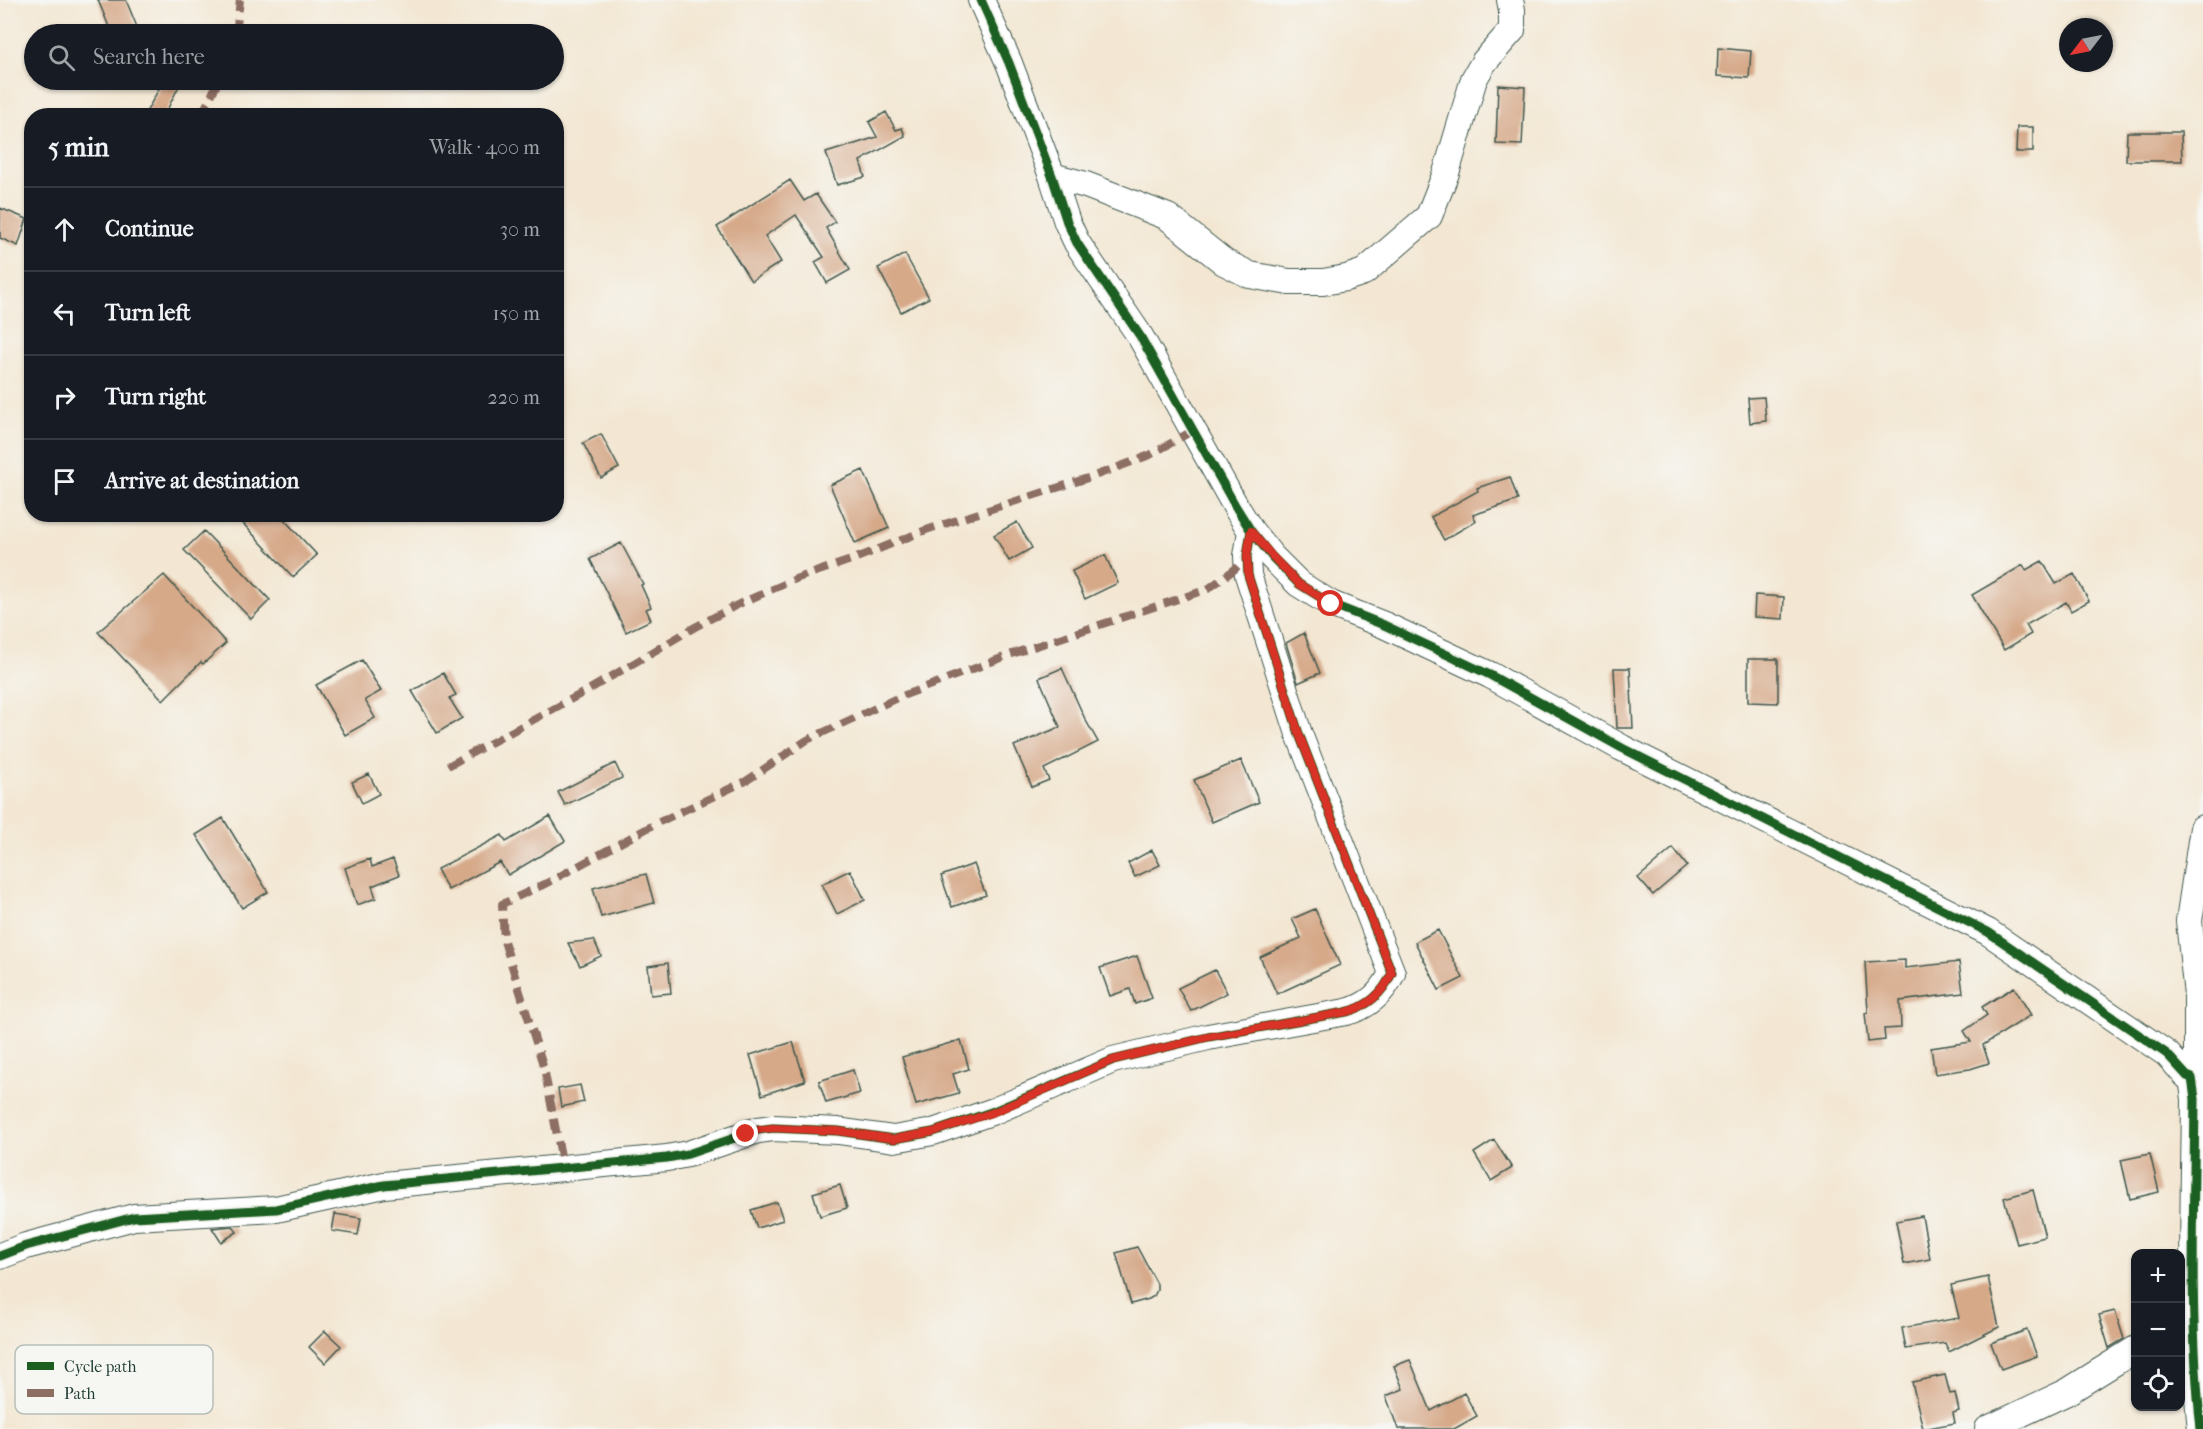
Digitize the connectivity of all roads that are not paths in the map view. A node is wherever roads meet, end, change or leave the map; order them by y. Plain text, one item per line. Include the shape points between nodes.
1 (981, 0) edge
2 (1510, 0) edge
3 (1052, 176) junction
4 (1251, 531) junction
5 (2203, 828) edge
6 (2199, 1080) edge
7 (0, 1256) edge
8 (2187, 1313) edge
9 (2131, 1351) edge
10 (1988, 1429) edge
11 (2201, 1429) edge

1 - 3 street
2 - 3 street via 1512,30 1474,79 1429,216 1364,272 1323,282 1289,282 1250,275 1224,262 1168,217
3 - 4 street via 1077,243 1140,336
4 - 6 street via 1299,584 1331,604 1490,675 1622,748 1989,932 2167,1054 2187,1076
4 - 7 street via 1248,575 1299,734 1392,973 1370,1003 1346,1012 1208,1037 1113,1060 994,1112 914,1136 894,1139 772,1128 666,1158 384,1185 276,1209 134,1217
5 - 6 street via 2189,921 2197,995
6 - 8 street via 2195,1099
8 - 11 street
9 - 10 street via 2067,1392

